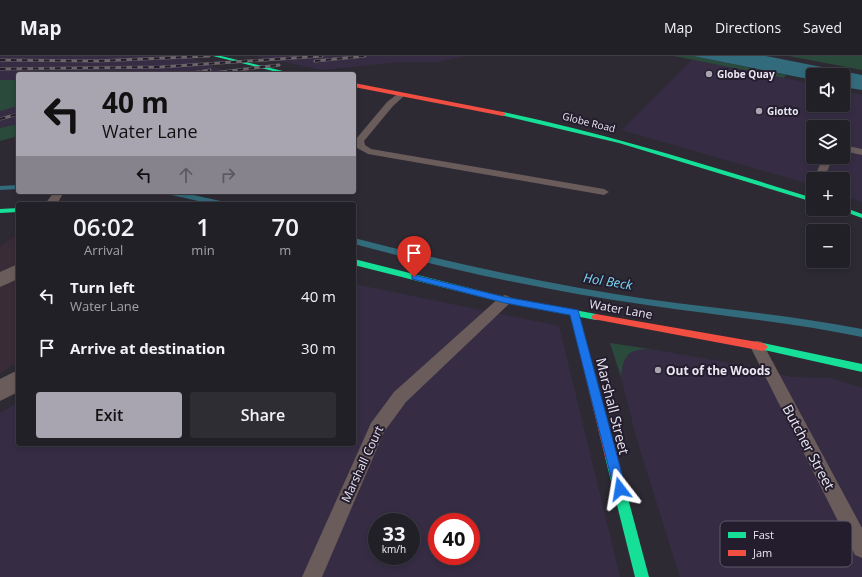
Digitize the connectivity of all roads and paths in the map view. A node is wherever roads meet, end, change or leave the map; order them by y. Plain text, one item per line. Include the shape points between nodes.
1 (215, 56) edge
2 (283, 72) edge
3 (356, 85) edge
4 (400, 95) junction
5 (850, 149) edge
6 (862, 152) edge
7 (604, 192) dead end
8 (806, 194) edge
9 (16, 210) edge
10 (0, 212) edge
11 (850, 212) edge
12 (862, 216) edge
13 (356, 263) edge
14 (16, 272) edge
15 (0, 280) edge
16 (505, 300) junction
17 (574, 312) junction
18 (757, 346) junction
19 (862, 368) edge
20 (16, 381) edge
21 (0, 391) edge
22 (848, 521) edge
23 (852, 529) edge
24 (862, 548) edge
25 (312, 577) edge
26 (642, 577) edge

1 - 2 street
3 - 4 street, Globe Road
4 - 7 lane via 359,141 360,146 368,151
4 - 8 street, Globe Road via 541,121 654,150
5 - 6 lane
9 - 10 street
11 - 12 street
13 - 16 street, Water Lane
14 - 15 street
16 - 17 street, Water Lane
16 - 25 lane, Marshall Court via 400,397 377,428
17 - 18 street, Water Lane
17 - 26 street, Marshall Street
18 - 19 street, Water Lane
18 - 22 lane, Butcher Street
20 - 21 street
23 - 24 lane, Butcher Street

